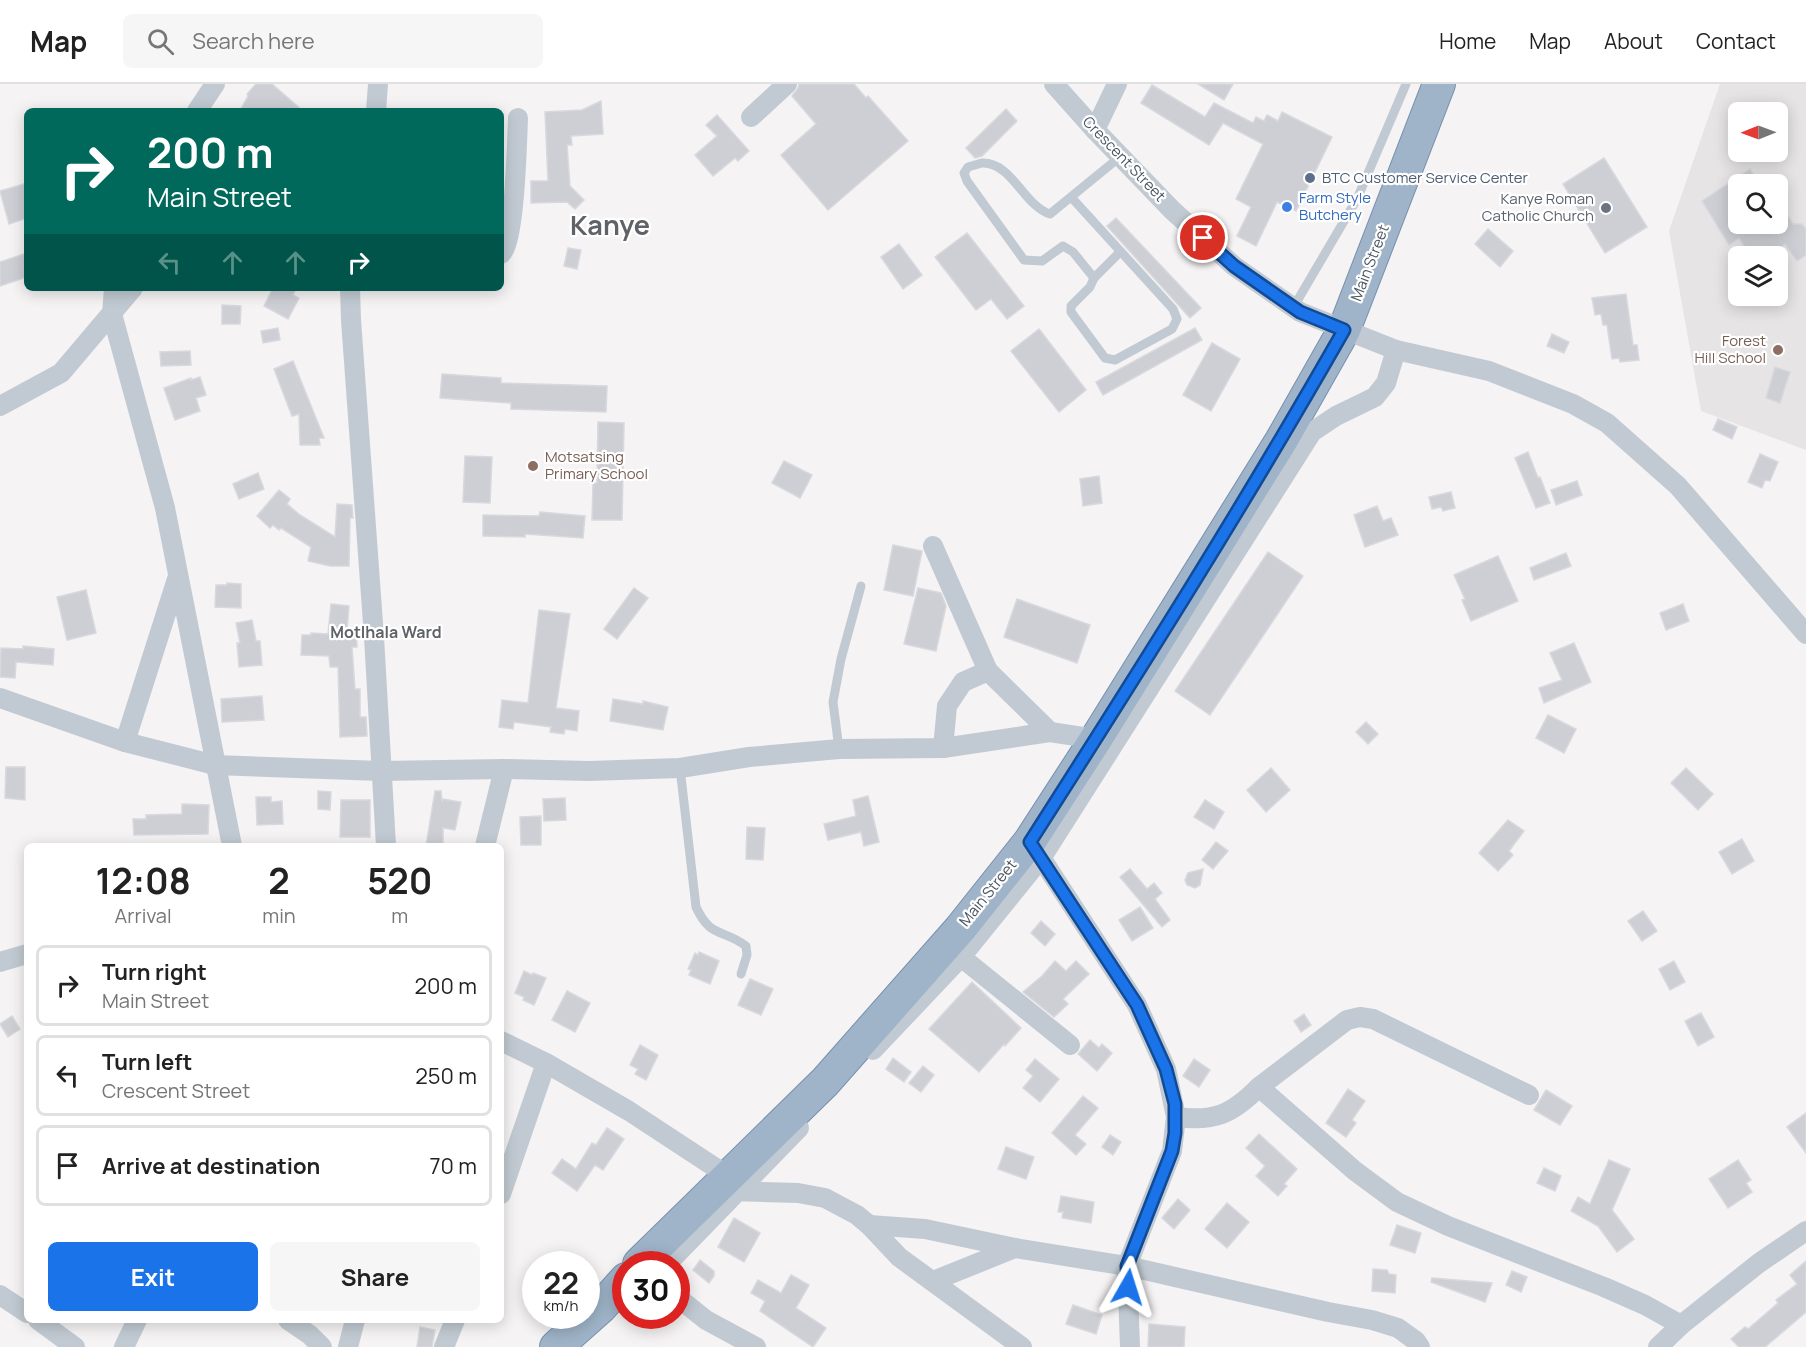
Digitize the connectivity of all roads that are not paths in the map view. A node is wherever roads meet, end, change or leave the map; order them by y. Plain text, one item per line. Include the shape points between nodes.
1 (215, 84) edge
2 (378, 84) edge
3 (787, 84) edge
4 (1054, 84) edge
5 (1117, 84) edge
6 (1406, 84) edge
7 (1439, 84) edge
8 (199, 108) edge
9 (376, 108) edge
10 (751, 117) dead end
11 (518, 118) dead end
12 (1095, 130) junction
13 (1121, 156) junction
14 (1071, 197) junction
15 (504, 252) edge
16 (1120, 252) junction
17 (1094, 278) junction
18 (114, 291) edge
19 (131, 291) edge
20 (350, 291) edge
21 (1293, 308) junction
22 (112, 314) junction
23 (1344, 330) junction
24 (1396, 350) junction
25 (0, 406) edge
26 (933, 546) dead end
27 (178, 576) junction
28 (861, 586) dead end
29 (1803, 624) edge
30 (988, 671) junction
31 (0, 698) edge
32 (1050, 732) junction
33 (1096, 739) junction
34 (125, 742) junction
35 (943, 748) junction
36 (840, 749) junction
37 (215, 765) junction
38 (680, 768) junction
39 (504, 769) junction
40 (381, 771) junction
41 (231, 843) edge
42 (386, 843) edge
43 (486, 843) edge
44 (1036, 849) junction
45 (24, 955) edge
46 (961, 957) junction
47 (0, 962) edge
48 (741, 974) dead end
49 (504, 1042) edge
50 (1070, 1045) dead end
51 (546, 1063) junction
52 (1258, 1087) junction
53 (1528, 1095) dead end
54 (1176, 1117) junction
55 (504, 1185) edge
56 (726, 1187) junction
57 (869, 1225) junction
58 (1806, 1231) edge
59 (1015, 1248) junction
60 (658, 1251) edge
61 (1127, 1266) junction
62 (933, 1281) junction
63 (0, 1295) edge
64 (612, 1295) edge
65 (690, 1307) edge
66 (24, 1311) edge
67 (42, 1323) edge
68 (136, 1323) edge
69 (292, 1323) edge
70 (354, 1323) edge
71 (454, 1323) edge
72 (1681, 1325) junction
73 (556, 1340) edge
74 (75, 1347) edge
75 (124, 1347) edge
76 (322, 1347) edge
77 (348, 1347) edge
78 (444, 1347) edge
79 (756, 1347) edge
80 (1022, 1347) edge
81 (1130, 1347) edge
82 (1420, 1347) edge
83 (1658, 1347) edge

1 - 8 street
2 - 9 street
3 - 10 street
4 - 12 street, Crescent Street
5 - 12 street
6 - 21 lane via 1358,198
7 - 23 highway, Main Street
11 - 15 street via 510,232
12 - 13 street, Crescent Street
13 - 14 lane
13 - 21 street, Crescent Street via 1172,210 1234,266
14 - 16 lane
14 - 17 lane via 1050,214 1039,211 1000,168 983,163 968,167 964,173 1024,260 1042,261 1063,246 1073,252
16 - 17 lane
16 - 17 lane via 1173,309 1177,319 1172,329 1115,360 1105,358 1071,312 1071,306
18 - 22 street
19 - 22 street
20 - 40 street
21 - 23 street, Crescent Street
22 - 25 street via 61,373
22 - 27 street via 165,508
23 - 24 street, Crescent Street
23 - 33 highway, Main Street via 1281,441
24 - 29 street, Crescent Street via 1489,371 1573,404 1607,423 1678,486
24 - 44 street via 1386,383 1375,397 1312,432
26 - 30 street
27 - 34 street
27 - 37 street
28 - 36 lane via 833,702
30 - 32 street
30 - 35 street via 963,682 947,706
31 - 34 street
32 - 33 street
32 - 35 street
33 - 44 highway, Main Street
34 - 37 street
35 - 36 street
36 - 38 street
37 - 40 street
37 - 41 street
38 - 39 street
38 - 48 lane via 696,906 704,923 746,946
39 - 40 street
39 - 43 street
40 - 42 street
44 - 46 street
44 - 54 street via 1137,1005 1166,1069
44 - 56 highway, Main Street
45 - 47 street
46 - 50 street
46 - 56 street
49 - 51 street
51 - 55 street
51 - 56 street via 629,1111
52 - 53 street via 1347,1020 1360,1017 1373,1019
52 - 54 street via 1223,1115
52 - 72 street via 1397,1202 1604,1287
54 - 61 street via 1172,1151
56 - 57 street via 825,1198
56 - 60 highway, Main Street
57 - 59 street via 925,1229
57 - 62 street via 898,1257
58 - 72 street
59 - 61 street
59 - 62 street
61 - 81 street
61 - 82 street via 1372,1320 1398,1328
62 - 80 street
63 - 66 street
64 - 73 highway
65 - 79 street
67 - 74 street
68 - 75 street
69 - 76 street
70 - 77 street
71 - 78 street
72 - 83 street

